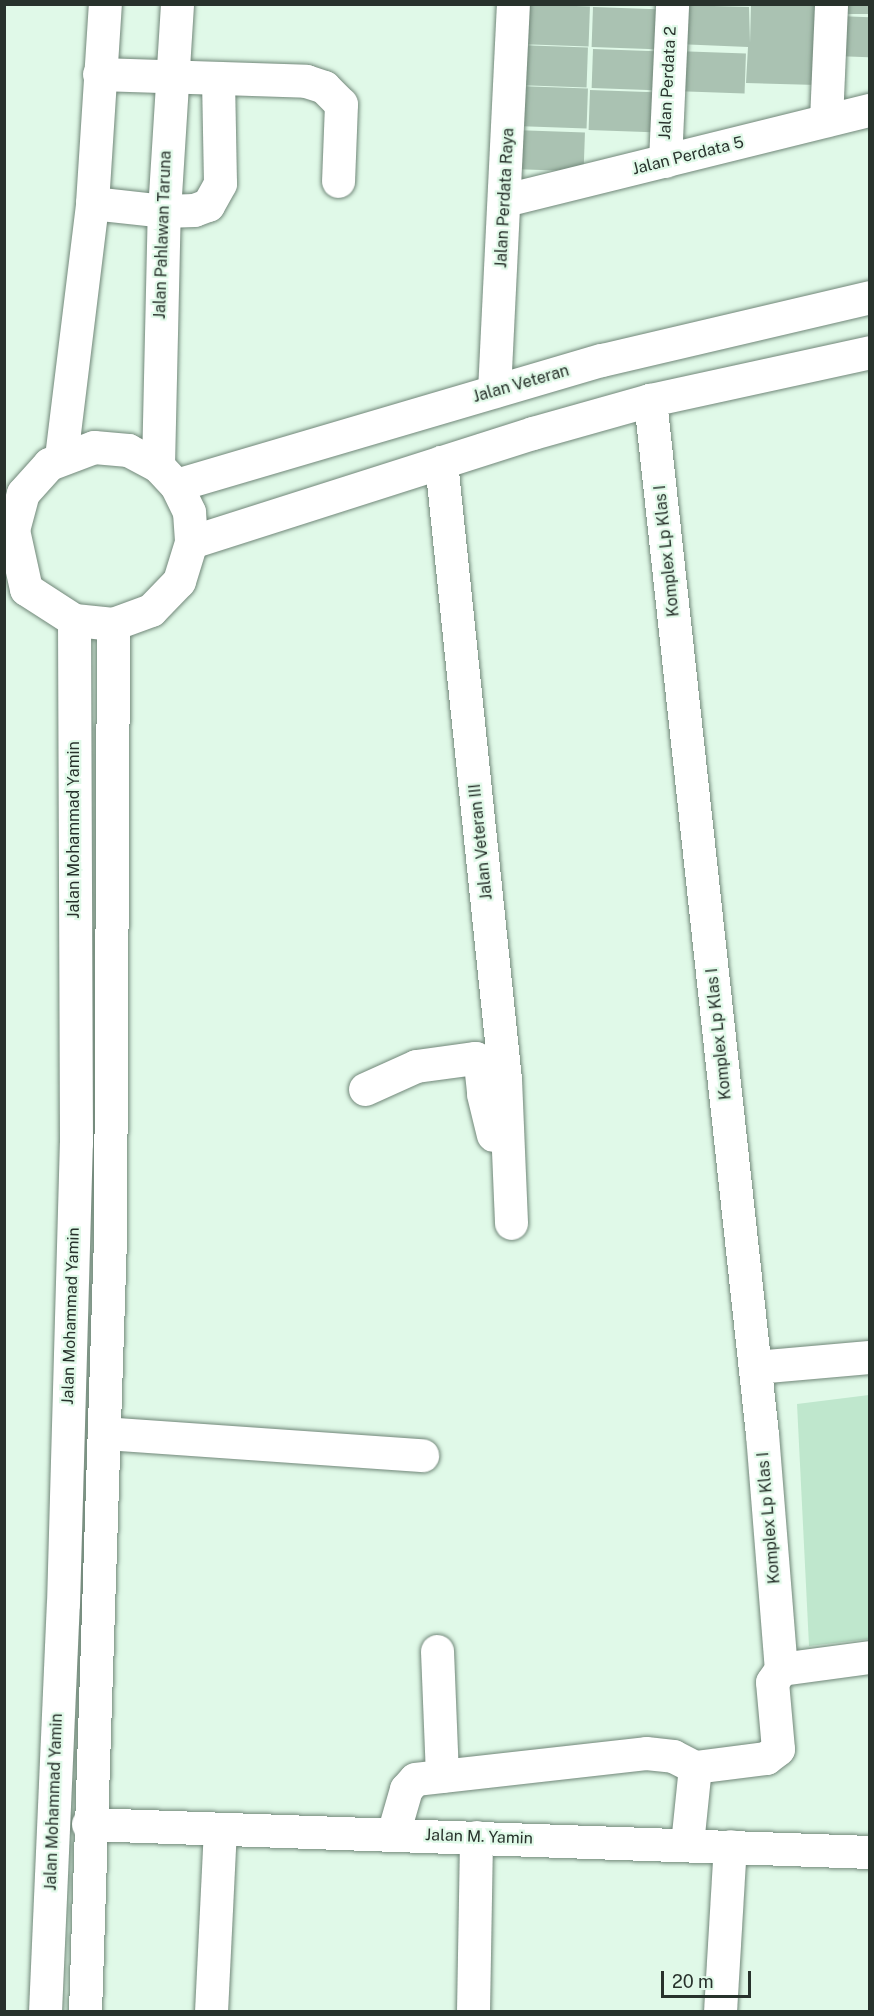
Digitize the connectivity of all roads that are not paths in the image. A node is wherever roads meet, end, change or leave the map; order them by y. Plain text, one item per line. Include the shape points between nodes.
1 (105, 4) edge
2 (177, 4) edge
3 (513, 4) edge
4 (672, 4) edge
5 (831, 4) edge
6 (99, 74) junction
7 (171, 77) junction
8 (218, 78) junction
9 (870, 110) edge
10 (826, 120) junction
11 (665, 161) junction
12 (338, 181) dead end
13 (505, 200) junction
14 (92, 203) junction
15 (164, 211) junction
16 (870, 297) edge
17 (870, 352) edge
18 (494, 391) junction
19 (650, 400) junction
20 (61, 457) junction
21 (441, 462) junction
22 (167, 475) junction
23 (9, 531) edge
24 (192, 542) junction
25 (16, 592) edge
26 (74, 620) junction
27 (113, 624) junction
28 (365, 1089) dead end
29 (508, 1162) junction
30 (511, 1223) dead end
31 (870, 1357) edge
32 (755, 1367) junction
33 (104, 1433) junction
34 (422, 1455) dead end
35 (437, 1652) dead end
36 (870, 1657) edge
37 (777, 1676) junction
38 (696, 1767) junction
39 (442, 1776) junction
40 (88, 1824) junction
41 (220, 1830) junction
42 (393, 1834) junction
43 (476, 1837) junction
44 (687, 1844) junction
45 (730, 1846) junction
46 (870, 1852) edge
47 (45, 2012) edge
48 (85, 2012) edge
49 (211, 2012) edge
50 (473, 2012) edge
51 (720, 2012) edge

1 - 6 main road
2 - 7 main road, Jalan Pahlawan Taruna
3 - 13 main road, Jalan Perdata Raya
4 - 11 main road, Jalan Perdata 2
5 - 10 main road
6 - 7 main road
6 - 14 main road
7 - 8 main road
7 - 15 main road, Jalan Pahlawan Taruna
8 - 12 main road via 306,81 333,93 341,104
8 - 15 main road via 220,183 216,195 208,205 194,210
9 - 10 main road, Jalan Perdata 5
10 - 11 main road, Jalan Perdata 5
11 - 13 main road, Jalan Perdata 5
13 - 18 main road, Jalan Perdata Raya
14 - 15 main road
14 - 20 main road
15 - 22 main road, Jalan Pahlawan Taruna
16 - 18 main road, Jalan Veteran via 602,360
17 - 19 main road
18 - 22 main road, Jalan Veteran
19 - 21 main road
19 - 32 main road, Komplex Lp Klas I
20 - 22 main road via 93,447 128,450
20 - 23 main road via 49,464 23,493
21 - 24 main road
21 - 29 main road, Jalan Veteran III via 505,1079
22 - 24 main road via 189,512
23 - 25 main road
24 - 27 main road via 187,562 172,588 151,610
25 - 26 main road
26 - 27 main road
26 - 47 main road, Jalan Mohammad Yamin via 76,1143 63,1604
27 - 33 main road via 110,1228
28 - 29 main road via 416,1066 475,1058 480,1064 490,1126
29 - 30 main road, Jalan Veteran III
31 - 32 main road
32 - 37 main road, Komplex Lp Klas I
33 - 34 main road
33 - 40 main road
35 - 39 main road
36 - 37 main road
37 - 38 main road via 778,1749 766,1758
38 - 39 main road via 672,1756 646,1753
38 - 44 main road
39 - 42 main road via 409,1783
40 - 41 main road, Jalan M. Yamin
40 - 48 main road
41 - 42 main road, Jalan M. Yamin
41 - 49 main road
42 - 43 main road, Jalan M. Yamin
43 - 44 main road, Jalan M. Yamin
43 - 50 main road
44 - 45 main road, Jalan M. Yamin
45 - 46 main road, Jalan M. Yamin
45 - 51 main road

